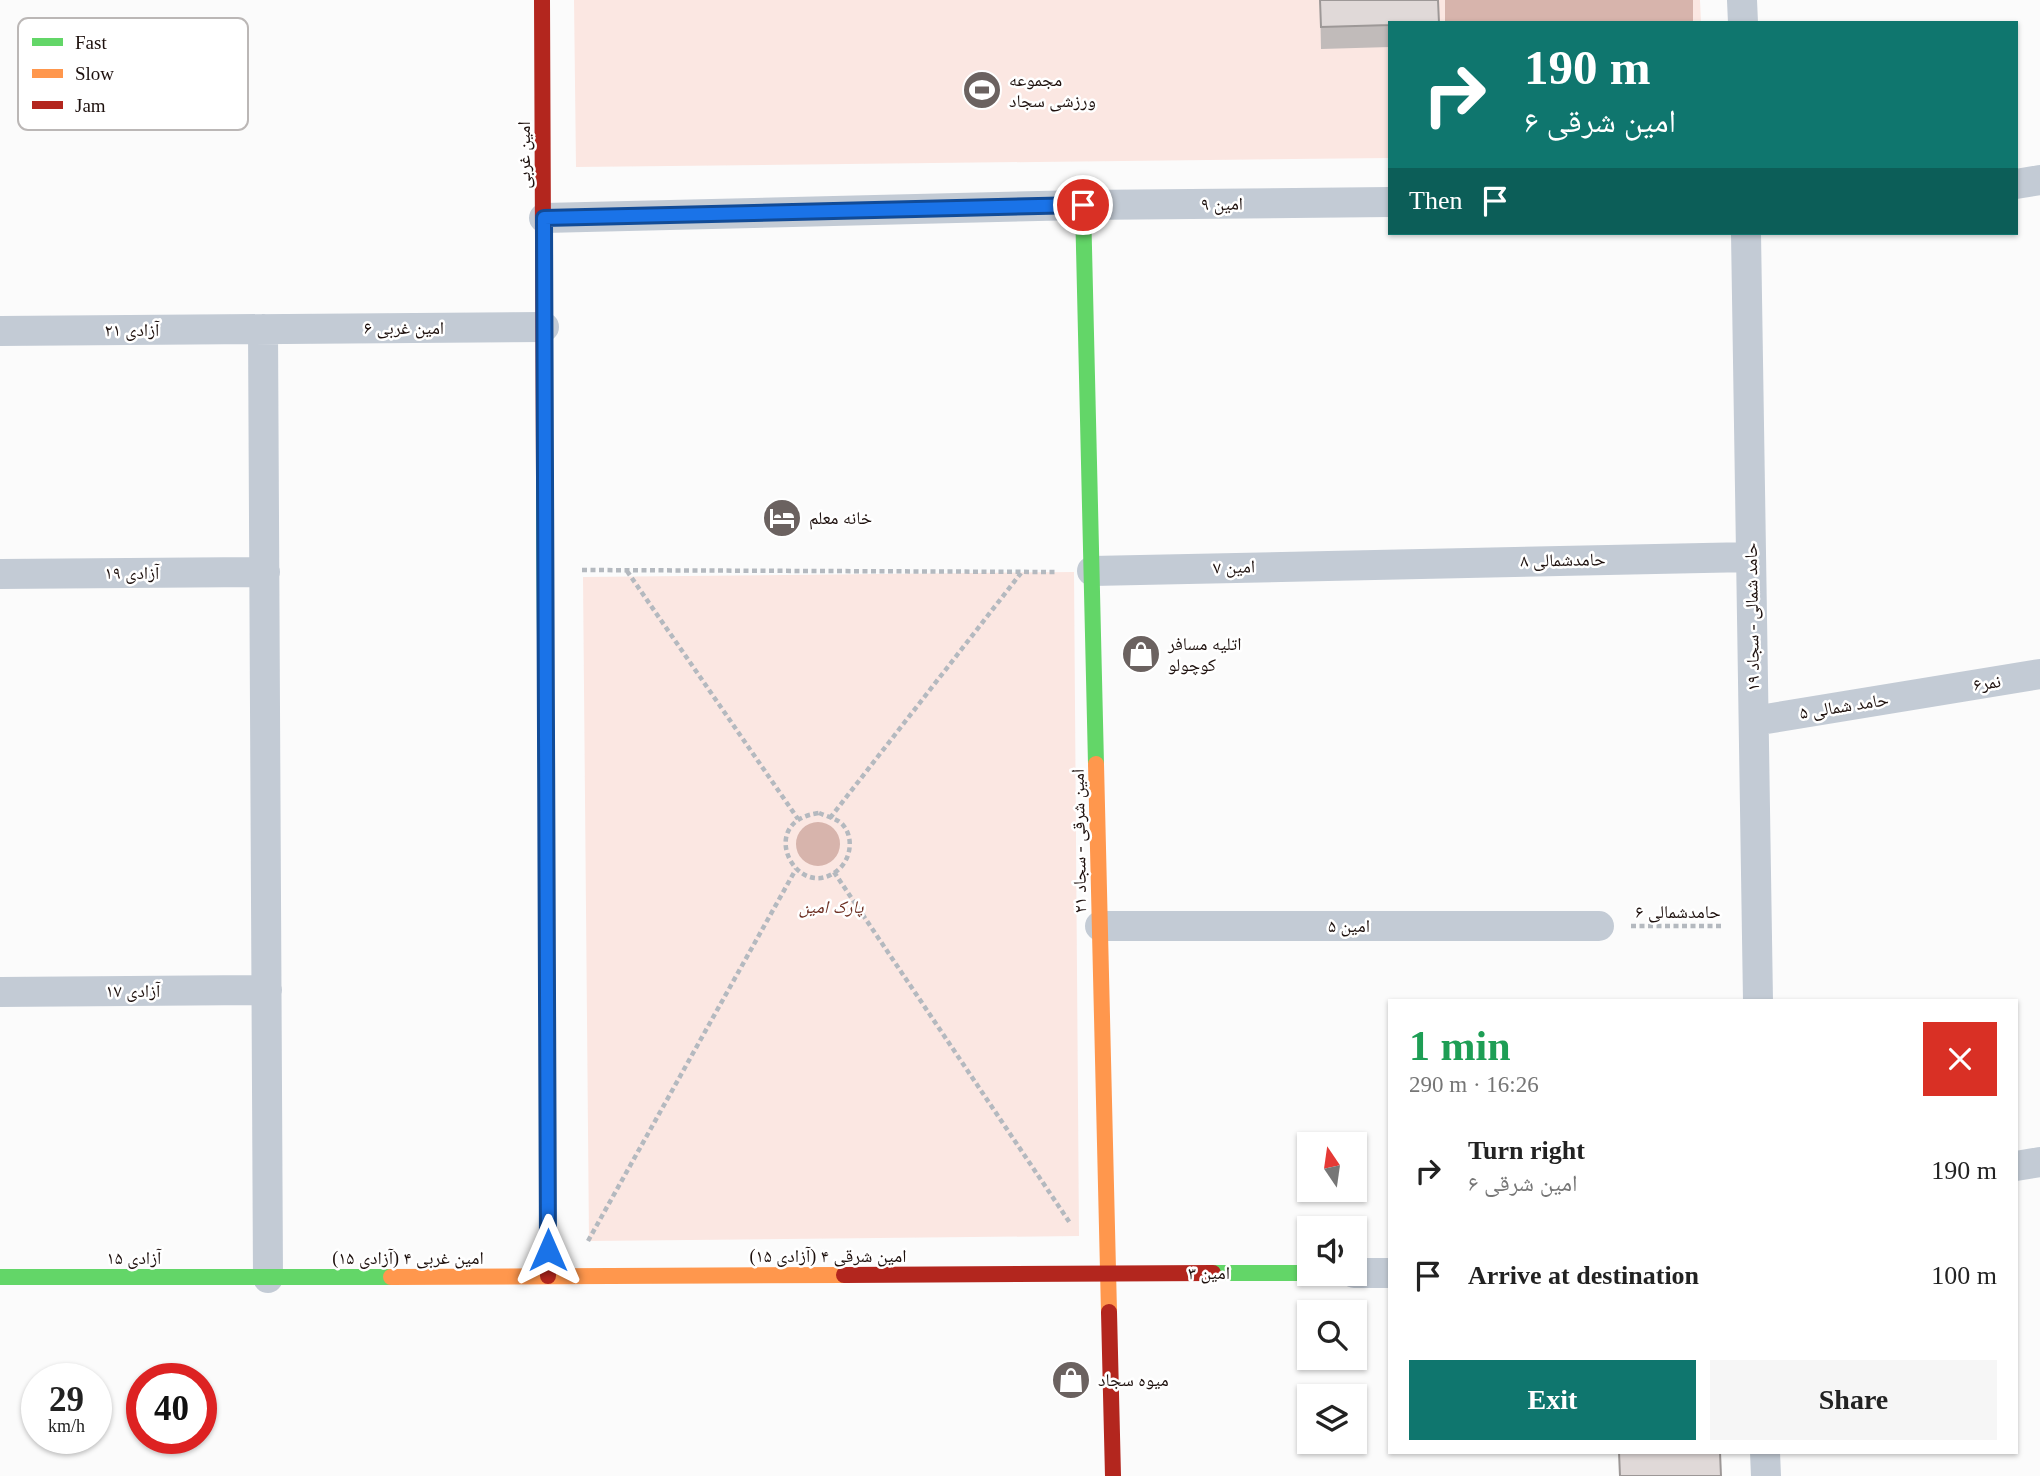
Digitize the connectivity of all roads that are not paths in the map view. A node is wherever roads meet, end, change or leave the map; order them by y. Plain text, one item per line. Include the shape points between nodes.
1 (542, 0) edge
2 (1742, 0) edge
3 (1742, 21) edge
4 (2040, 180) edge
5 (2018, 184) edge
6 (1375, 202) edge
7 (1083, 205) junction
8 (544, 218) junction
9 (1746, 235) edge
10 (544, 327) junction
11 (263, 329) junction
12 (0, 331) edge
13 (1751, 557) junction
14 (1376, 564) joint
15 (1092, 571) junction
16 (265, 572) junction
17 (0, 574) edge
18 (2040, 674) edge
19 (1933, 691) joint
20 (1754, 721) junction
21 (1100, 926) junction
22 (1599, 926) road end
23 (267, 990) junction
24 (0, 992) edge
25 (1758, 999) edge
26 (2040, 1162) edge
27 (2018, 1167) edge
28 (1108, 1273) junction
29 (1297, 1273) edge
30 (1367, 1273) edge
31 (1388, 1273) edge
32 (548, 1276) junction
33 (0, 1277) edge
34 (268, 1278) junction
35 (1765, 1454) edge
36 (1113, 1476) edge
37 (1766, 1476) edge

1 - 8 street, امین غربی
2 - 3 street
4 - 5 street
6 - 7 street, امین ۹
7 - 8 street, امین ۹
7 - 15 street, امین شرقی - سجاد ۲۱
8 - 10 street, امین غربی
9 - 13 street, حامد شمالی - سجاد ۱۹
10 - 11 street, امین غربی ۶
10 - 32 street, امین غربی
11 - 12 street, آزادی ۲۱
11 - 16 street
13 - 14 street, حامدشمالی ۸
13 - 20 street, حامد شمالی - سجاد ۱۹
14 - 15 street, امین ۷
15 - 21 street, امین شرقی - سجاد ۲۱
16 - 17 street, ۱۹ آزادی
16 - 23 street
18 - 19 street, نمر۶
19 - 20 street, حامد شمالی ۵
20 - 25 street, حامد شمالی - سجاد ۱۹
21 - 22 street, امین ۵
21 - 28 street, امین شرقی - سجاد ۲۱
23 - 24 street, ۱۷ آزادی
23 - 34 street
26 - 27 street
28 - 29 street, امین ۳
28 - 32 street, امین شرقی ۴ (آزادی ۱۵)
28 - 36 street, امین شرقی - سجاد ۲۱
30 - 31 street
32 - 34 street, امین غربی ۴ (آزادی ۱۵)
33 - 34 street, ۱۵ آزادی
35 - 37 street

